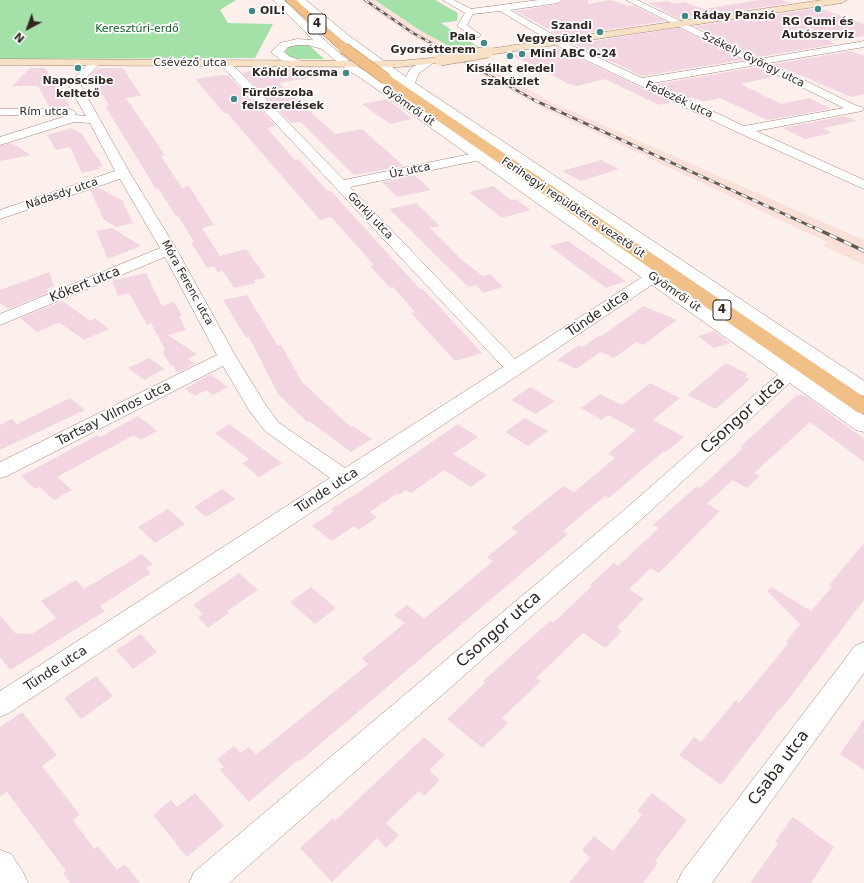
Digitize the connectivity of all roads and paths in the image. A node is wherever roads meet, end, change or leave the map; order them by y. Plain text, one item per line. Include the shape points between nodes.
1 (278, 0) edge
2 (290, 0) edge
3 (300, 0) edge
4 (447, 0) edge
5 (558, 0) edge
6 (630, 0) edge
7 (842, 0) edge
8 (509, 6) junction
9 (470, 12) junction
10 (292, 14) junction
11 (680, 24) junction
12 (286, 26) dead end
13 (476, 35) dead end
14 (278, 38) dead end
15 (559, 42) junction
16 (864, 44) edge
17 (360, 49) junction
18 (329, 50) junction
19 (345, 56) junction
20 (0, 62) edge
21 (428, 62) junction
22 (758, 62) junction
23 (95, 63) junction
24 (225, 63) junction
25 (260, 63) junction
26 (300, 64) junction
27 (381, 64) junction
28 (379, 80) junction
29 (641, 82) junction
30 (407, 84) junction
31 (859, 108) edge
32 (0, 112) edge
33 (90, 113) junction
34 (72, 116) junction
35 (743, 130) junction
36 (0, 141) edge
37 (480, 156) junction
38 (123, 173) junction
39 (340, 185) junction
40 (864, 185) edge
41 (0, 215) edge
42 (170, 250) junction
43 (653, 277) junction
44 (0, 320) edge
45 (227, 357) junction
46 (515, 369) junction
47 (790, 373) junction
48 (864, 390) edge
49 (864, 407) edge
50 (864, 425) edge
51 (0, 470) edge
52 (346, 479) junction
53 (864, 653) edge
54 (0, 705) edge
55 (0, 865) edge
56 (12, 883) edge
57 (205, 883) edge
58 (693, 883) edge

1 - 10 street, Gyömrői út
2 - 19 main road, 4
3 - 17 street, Gyömrői út
4 - 9 street
5 - 8 street
6 - 11 street, Székely György utca
7 - 11 main road, Csévéző utca
8 - 9 street
8 - 15 street, Fedezék utca via 504,10
9 - 13 street via 462,26
10 - 12 street
10 - 18 street, Gyömrői út
11 - 15 main road, Csévéző utca
11 - 22 street, Székely György utca
14 - 25 street
15 - 21 main road, Csévéző utca, bridge
15 - 29 street, Fedezék utca
16 - 22 street
17 - 18 street via 360,54 352,56
17 - 27 street, Gyömrői út
18 - 19 street, Gyömrői út
18 - 26 street via 308,42 297,42 284,45 277,52
19 - 26 main road, Csévéző utca
19 - 27 main road, Csévéző utca
19 - 28 street, Gyömrői út
20 - 23 main road, Csévéző utca
21 - 27 main road, Csévéző utca
21 - 30 street, Gyömrői út via 414,71
22 - 29 street
22 - 31 street, Székely György utca
23 - 24 main road, Csévéző utca
23 - 33 street, Móra Ferenc utca via 75,86
24 - 25 main road, Csévéző utca
24 - 39 street, Gorkij utca
25 - 26 main road, Csévéző utca
27 - 30 street, Gyömrői út
28 - 30 street via 369,76 386,74
28 - 37 street, Gyömrői út
28 - 49 main road, Ferihegyi repülőtérre vezető út / 4
29 - 35 street, Fedezék utca
30 - 48 street, Gyömrői út
31 - 35 street
32 - 34 street, Rím utca
33 - 34 street, Rím utca
33 - 38 street, Móra Ferenc utca
34 - 36 street
35 - 40 street, Fedezék utca
37 - 39 street, Úz utca
37 - 43 street, Gyömrői út
38 - 41 street, Nádasdy utca
38 - 42 street, Móra Ferenc utca
39 - 46 street, Gorkij utca
42 - 44 street, Kőkert utca
42 - 45 street, Móra Ferenc utca
43 - 46 street, Tünde utca
43 - 47 street, Gyömrői út
45 - 51 street, Tartsay Vilmos utca
45 - 52 street, Móra Ferenc utca via 272,427
46 - 52 street, Tünde utca
47 - 50 street, Gyömrői út
47 - 57 street, Csongor utca via 638,510
52 - 54 street, Tünde utca
53 - 58 street, Csaba utca
55 - 56 street

